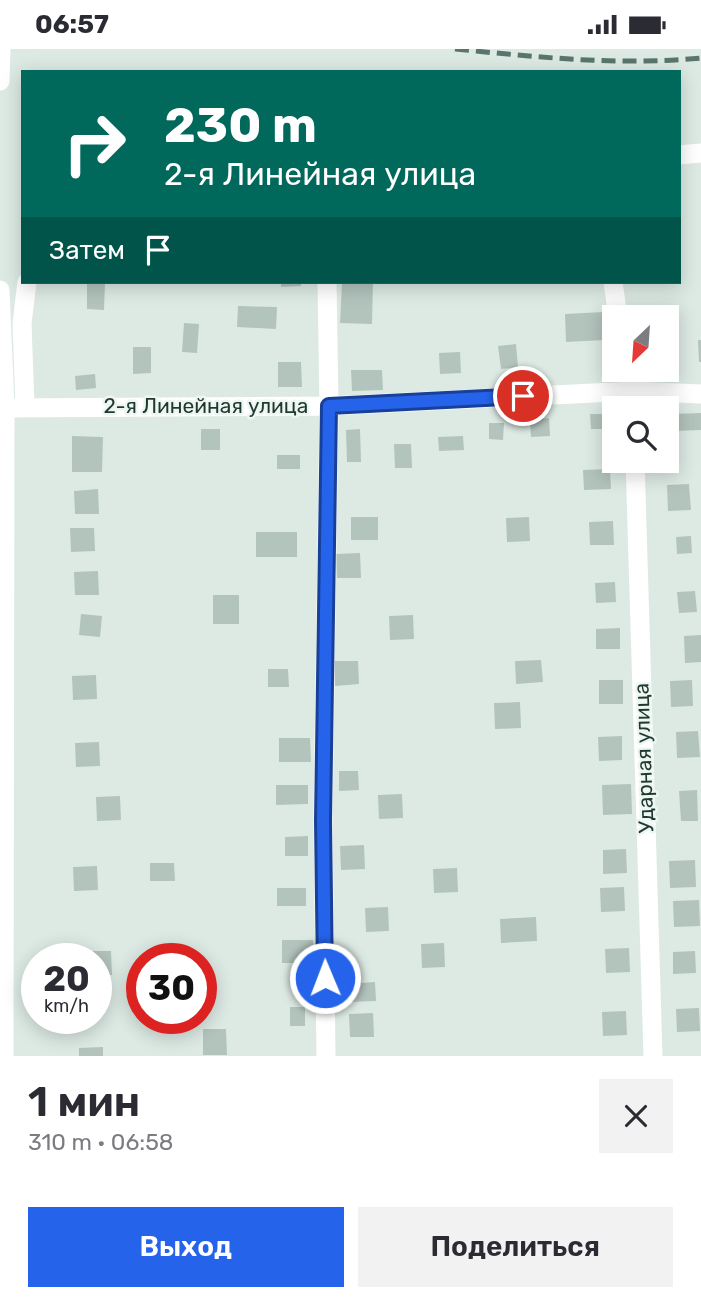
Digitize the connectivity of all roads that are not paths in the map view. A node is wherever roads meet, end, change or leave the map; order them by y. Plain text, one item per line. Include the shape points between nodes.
1 (1, 49) edge
2 (0, 81) edge
3 (701, 153) edge
4 (681, 155) edge
5 (26, 284) edge
6 (327, 284) edge
7 (613, 284) edge
8 (0, 290) edge
9 (616, 305) edge
10 (701, 394) edge
11 (674, 396) edge
12 (602, 400) edge
13 (329, 406) junction
14 (3, 407) edge
15 (25, 407) junction
16 (2, 468) edge
17 (635, 473) edge
18 (2, 754) edge
19 (4, 1056) edge
20 (326, 1056) edge
21 (653, 1056) edge

1 - 2 street
3 - 4 street
5 - 15 street via 22,323
6 - 13 street
7 - 9 street
8 - 14 street
10 - 11 street, 2-я Линейная улица
12 - 13 street, 2-я Линейная улица
13 - 15 street, 2-я Линейная улица
13 - 20 street via 323,821
14 - 15 street, 2-я Линейная улица
14 - 16 street
16 - 18 street
17 - 21 street, Ударная улица
18 - 19 street

